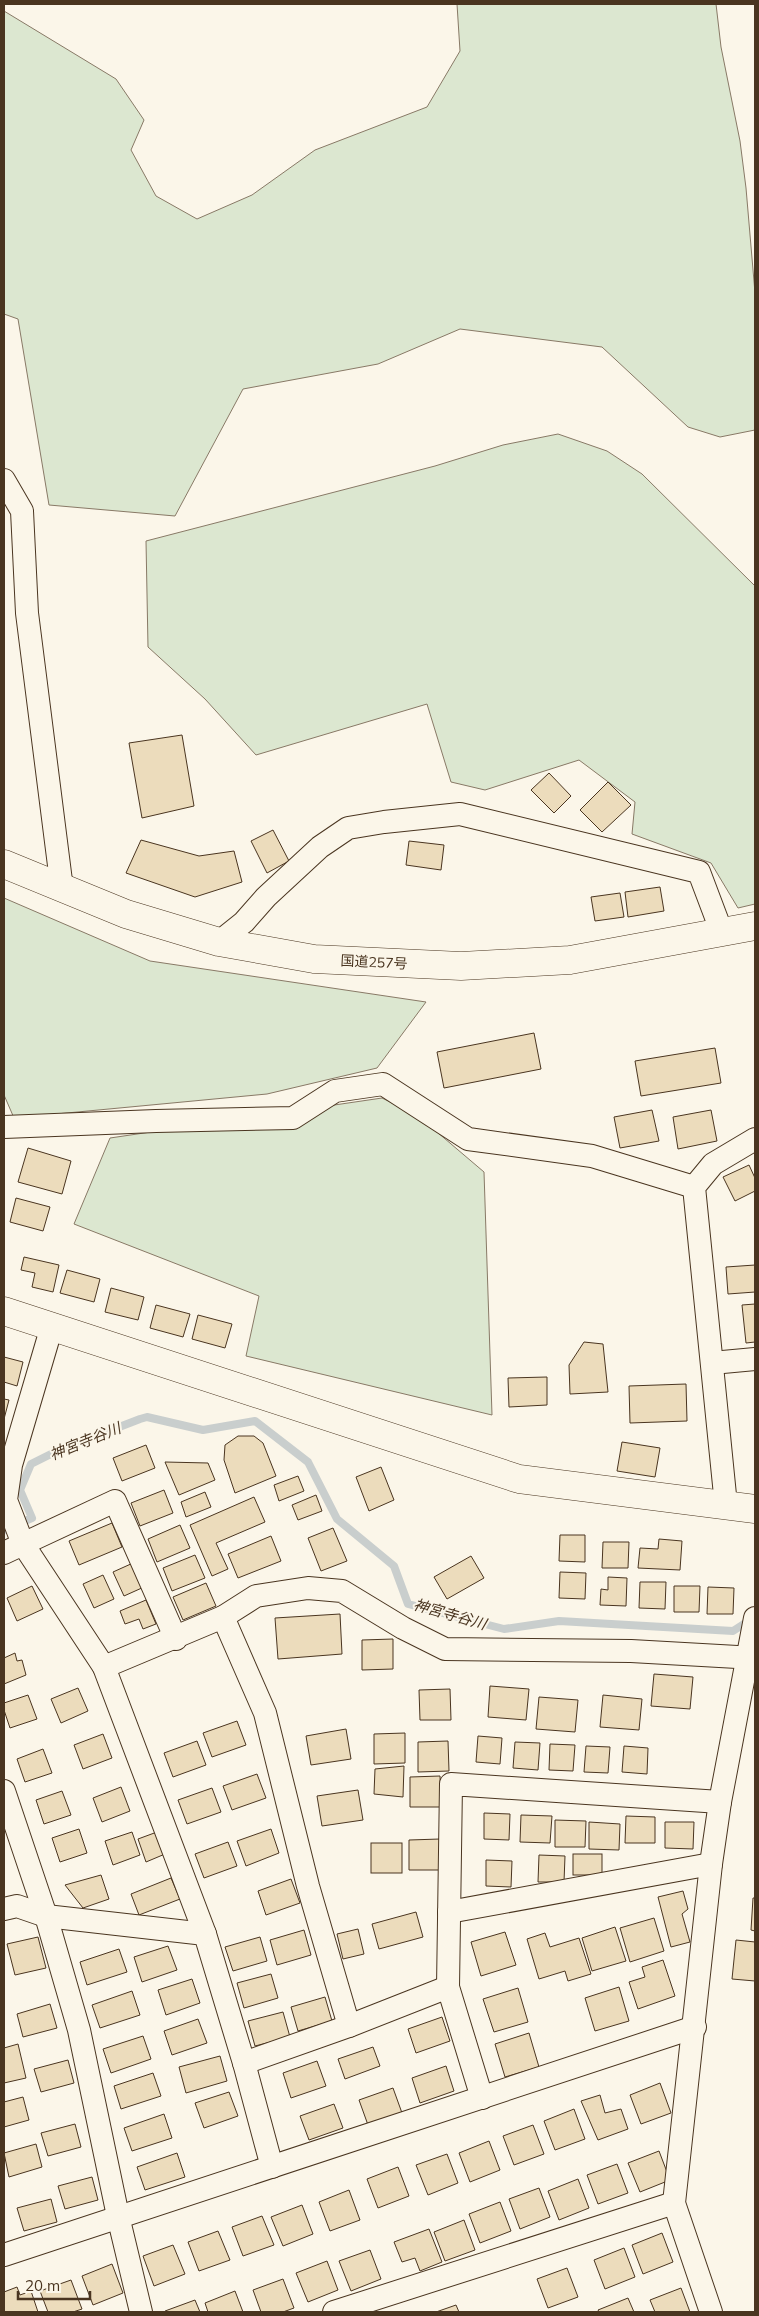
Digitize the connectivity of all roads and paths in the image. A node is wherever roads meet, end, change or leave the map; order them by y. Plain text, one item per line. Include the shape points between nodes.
1 (4, 480) edge
2 (4, 864) edge
3 (62, 889) junction
4 (755, 926) edge
5 (722, 933) junction
6 (219, 942) junction
7 (4, 1127) edge
8 (755, 1139) edge
9 (694, 1187) junction
10 (4, 1311) edge
11 (52, 1326) junction
12 (755, 1359) edge
13 (712, 1363) junction
14 (8, 1464) edge
15 (726, 1505) junction
16 (755, 1509) edge
17 (16, 1546) edge
18 (223, 1617) junction
19 (753, 1627) edge
20 (176, 1638) junction
21 (751, 1659) edge
22 (104, 1667) junction
23 (4, 1791) edge
24 (720, 1802) junction
25 (711, 1864) junction
26 (4, 1909) edge
27 (449, 1912) junction
28 (46, 1916) junction
29 (205, 1934) junction
30 (448, 1987) junction
31 (349, 2026) junction
32 (695, 2027) junction
33 (244, 2062) junction
34 (482, 2098) junction
35 (272, 2167) junction
36 (674, 2202) junction
37 (118, 2216) junction
38 (4, 2255) edge
39 (141, 2312) edge
40 (334, 2312) edge
41 (711, 2312) edge

1 - 3 street via 22,512 27,613
2 - 3 main road, 国道257号
3 - 6 main road, 国道257号 via 126,914
4 - 5 main road, 国道257号
5 - 6 main road, 国道257号 via 570,960 462,966 314,959
5 - 6 street via 699,872 460,814 348,828 320,847 266,896 244,922
7 - 9 street via 293,1118 335,1091 383,1084 468,1139 592,1156
8 - 9 street via 713,1164
9 - 13 street
10 - 11 main road
11 - 14 street
11 - 15 main road via 519,1479
12 - 13 street
13 - 15 street
14 - 17 street via 6,1500
15 - 16 main road
17 - 20 street via 115,1501
17 - 22 street
18 - 20 street
18 - 21 street via 256,1596 308,1588 342,1591 445,1649 631,1652
18 - 31 street via 265,1713 308,1886
19 - 21 street
20 - 22 street
21 - 24 street
22 - 29 street
23 - 28 street
24 - 25 street
24 - 27 street via 451,1784
25 - 27 street
25 - 32 street
26 - 28 street via 17,1906
27 - 30 street
28 - 29 street
28 - 37 street via 79,2030
29 - 33 street
30 - 31 street
30 - 34 street
31 - 33 street
32 - 34 street
32 - 36 street
33 - 35 street
34 - 35 street
35 - 37 street
36 - 40 street
36 - 41 street
37 - 38 street
37 - 39 street

